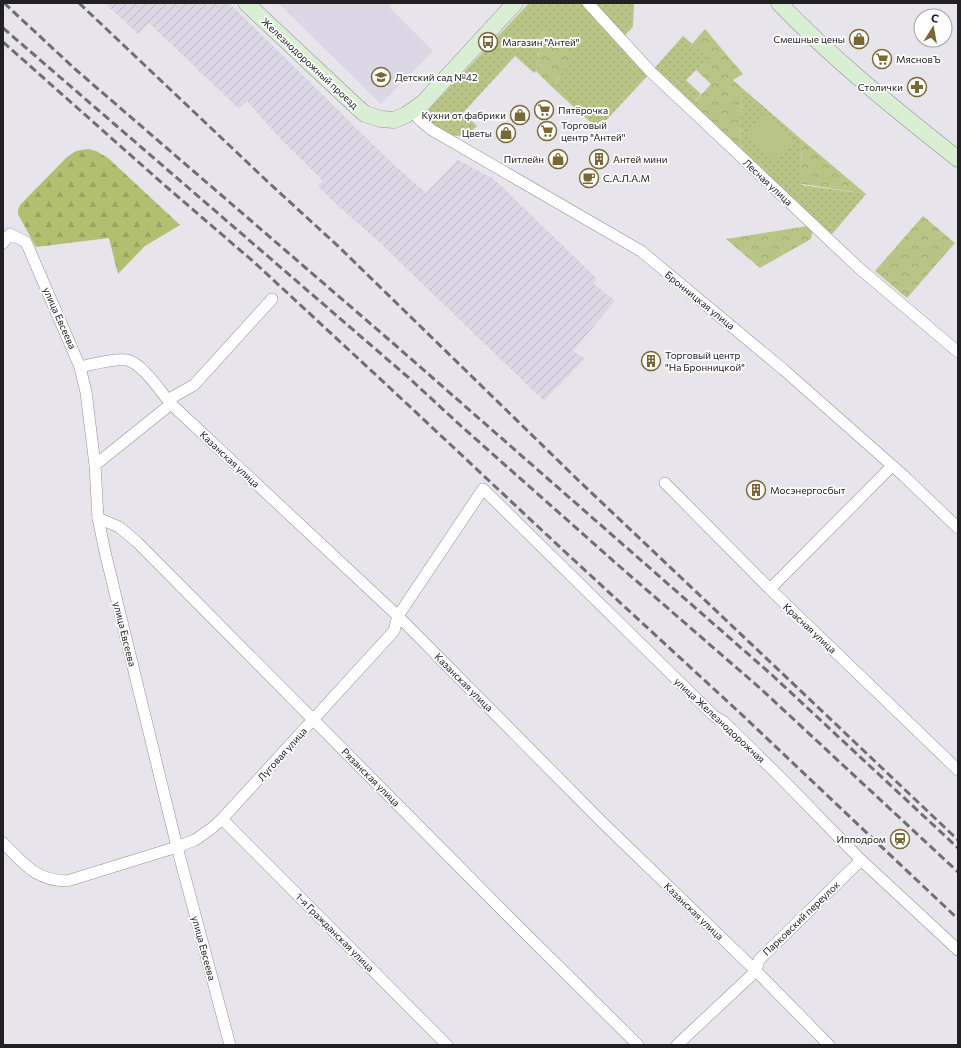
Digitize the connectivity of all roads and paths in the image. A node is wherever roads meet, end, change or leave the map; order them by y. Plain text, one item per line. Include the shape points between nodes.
1 (246, 3) edge
2 (514, 3) edge
3 (588, 3) edge
4 (779, 3) edge
5 (412, 111) junction
6 (958, 159) edge
7 (3, 243) edge
8 (272, 299) dead end
9 (958, 352) edge
10 (80, 367) junction
11 (171, 404) junction
12 (95, 465) junction
13 (892, 466) junction
14 (665, 483) dead end
15 (483, 489) joint
16 (98, 518) junction
17 (958, 528) edge
18 (770, 589) junction
19 (398, 616) junction
20 (313, 719) junction
21 (958, 770) edge
22 (222, 819) junction
23 (3, 843) edge
24 (176, 847) junction
25 (861, 860) junction
26 (958, 950) edge
27 (756, 971) junction
28 (230, 1045) edge
29 (447, 1045) edge
30 (638, 1045) edge
31 (677, 1045) edge
32 (829, 1045) edge

1 - 5 street, Железнодорожный проезд via 366,114 394,120
2 - 5 street
3 - 9 street, Лесная улица via 651,72 859,268
4 - 6 street via 839,60
5 - 13 street, Бронницкая улица via 432,130 640,251 784,370
7 - 10 street, улица Евсеева via 10,234 26,242
8 - 11 street via 194,384 171,398
10 - 11 street, Казанская улица via 118,360 132,362 144,371
10 - 12 street, улица Евсеева via 86,392
11 - 12 street
11 - 19 street, Казанская улица
12 - 16 street, улица Евсеева
13 - 17 street, Бронницкая улица
13 - 18 street
14 - 18 street, Красная улица
15 - 19 street, Луговая улица
15 - 25 street, улица Железнодорожная via 709,711 724,722
16 - 20 street, Рязанская улица via 119,527 131,537
16 - 24 street, улица Евсеева
18 - 21 street, Красная улица
19 - 20 street, Луговая улица via 394,631
19 - 27 street, Казанская улица via 602,822
20 - 22 street, Луговая улица
20 - 30 street, Рязанская улица
22 - 24 street, Луговая улица via 195,840
22 - 29 street, 1-я Гражданская улица
23 - 24 street, Луговая улица via 34,873 64,881
24 - 28 street, улица Евсеева
25 - 26 street, улица Железнодорожная
25 - 27 street, Парковский переулок via 759,960
27 - 31 street, Парковский переулок
27 - 32 street, Казанская улица

